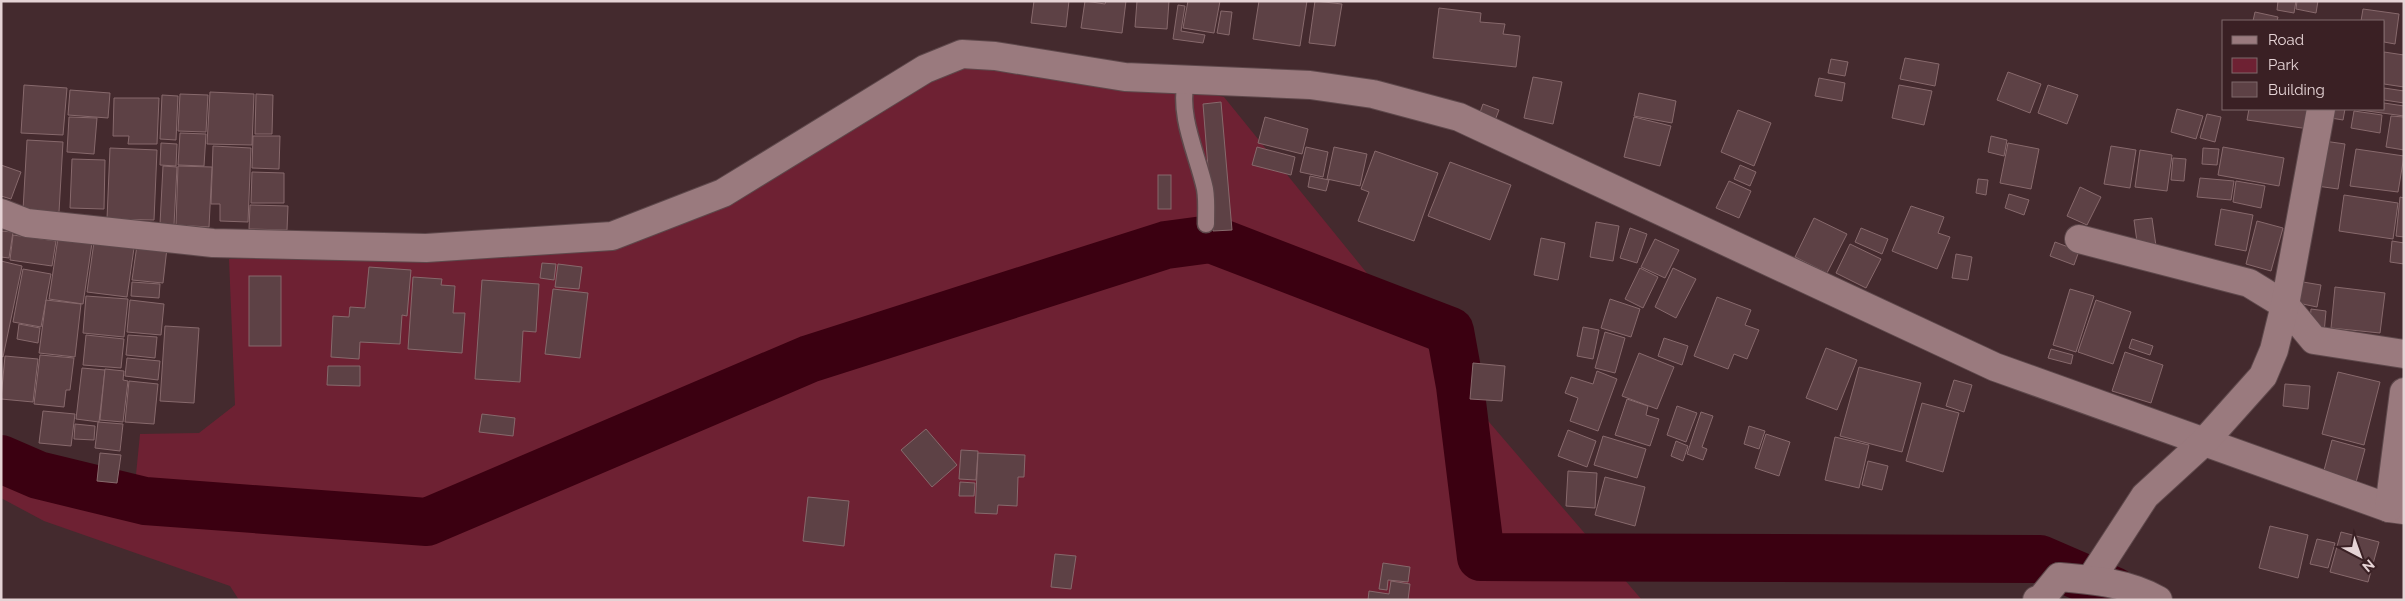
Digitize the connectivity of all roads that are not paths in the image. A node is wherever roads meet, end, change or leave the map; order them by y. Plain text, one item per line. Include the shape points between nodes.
1 (1186, 80) junction
2 (2320, 110) edge
3 (1, 213) edge
4 (1206, 224) dead end
5 (2079, 239) dead end
6 (2285, 305) junction
7 (2404, 354) edge
8 (2404, 392) edge
9 (2204, 442) junction
10 (2396, 509) edge
11 (2091, 579) junction
12 (2039, 599) edge
13 (2158, 600) edge

1 - 3 street via 1125,77 995,56 962,54 925,69 723,193 612,236 426,248 213,243 27,224
1 - 4 lane via 1182,96 1205,190
1 - 9 street via 1310,85 1373,94 1459,117 1995,367
2 - 6 street
5 - 6 street via 2249,283
6 - 7 street via 2314,340
6 - 9 street via 2274,350 2263,376
8 - 10 street
9 - 10 street
9 - 11 street via 2146,496
11 - 12 street via 2059,577
11 - 13 street via 2141,590

